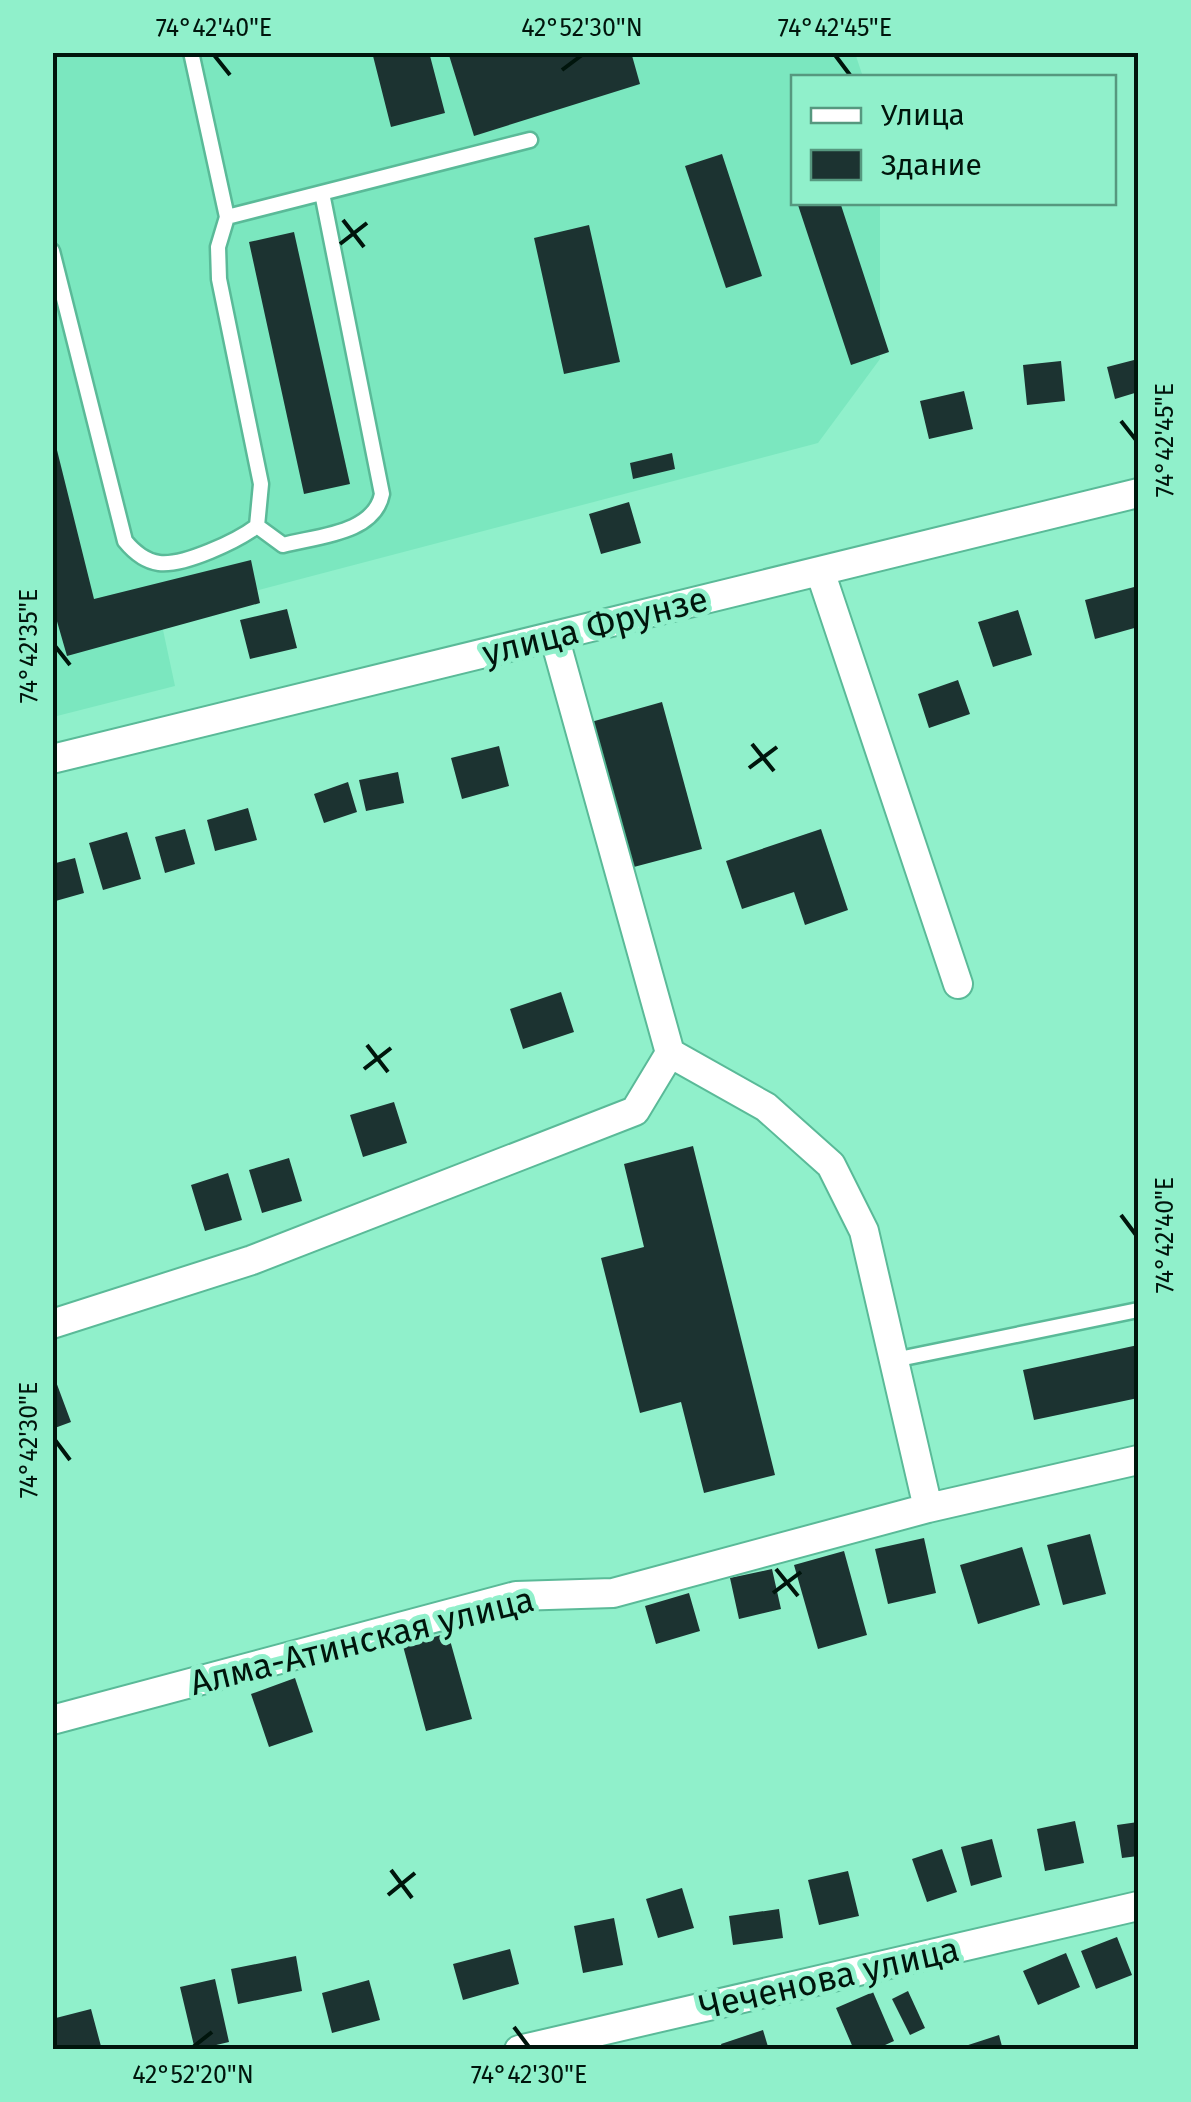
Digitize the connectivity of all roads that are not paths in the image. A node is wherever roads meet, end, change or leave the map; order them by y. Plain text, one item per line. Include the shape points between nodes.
1 (191, 52) edge
2 (530, 140) dead end
3 (322, 193) junction
4 (227, 217) junction
5 (52, 251) edge
6 (1138, 493) edge
7 (257, 526) junction
8 (820, 571) junction
9 (554, 636) junction
10 (52, 759) edge
11 (958, 984) dead end
12 (670, 1052) junction
13 (1138, 1310) edge
14 (52, 1324) edge
15 (894, 1360) junction
16 (1138, 1460) edge
17 (928, 1508) junction
18 (52, 1720) edge
19 (1138, 1906) edge
20 (519, 2050) edge

1 - 4 lane
2 - 3 lane
3 - 4 lane
3 - 7 lane via 382,494 364,524 283,545
4 - 7 lane via 218,247 219,279 262,484
5 - 7 lane via 125,541 138,556 161,564 230,544
6 - 8 street, улица Фрунзе
8 - 9 street, улица Фрунзе
8 - 11 street
9 - 10 street, улица Фрунзе
9 - 12 street
12 - 14 street via 635,1111 252,1260
12 - 15 street via 766,1107 831,1165 864,1231
13 - 15 lane
15 - 17 street
16 - 17 street, Алма-Атинская улица
17 - 18 street, Алма-Атинская улица via 613,1592 516,1596
19 - 20 street, Чеченова улица

